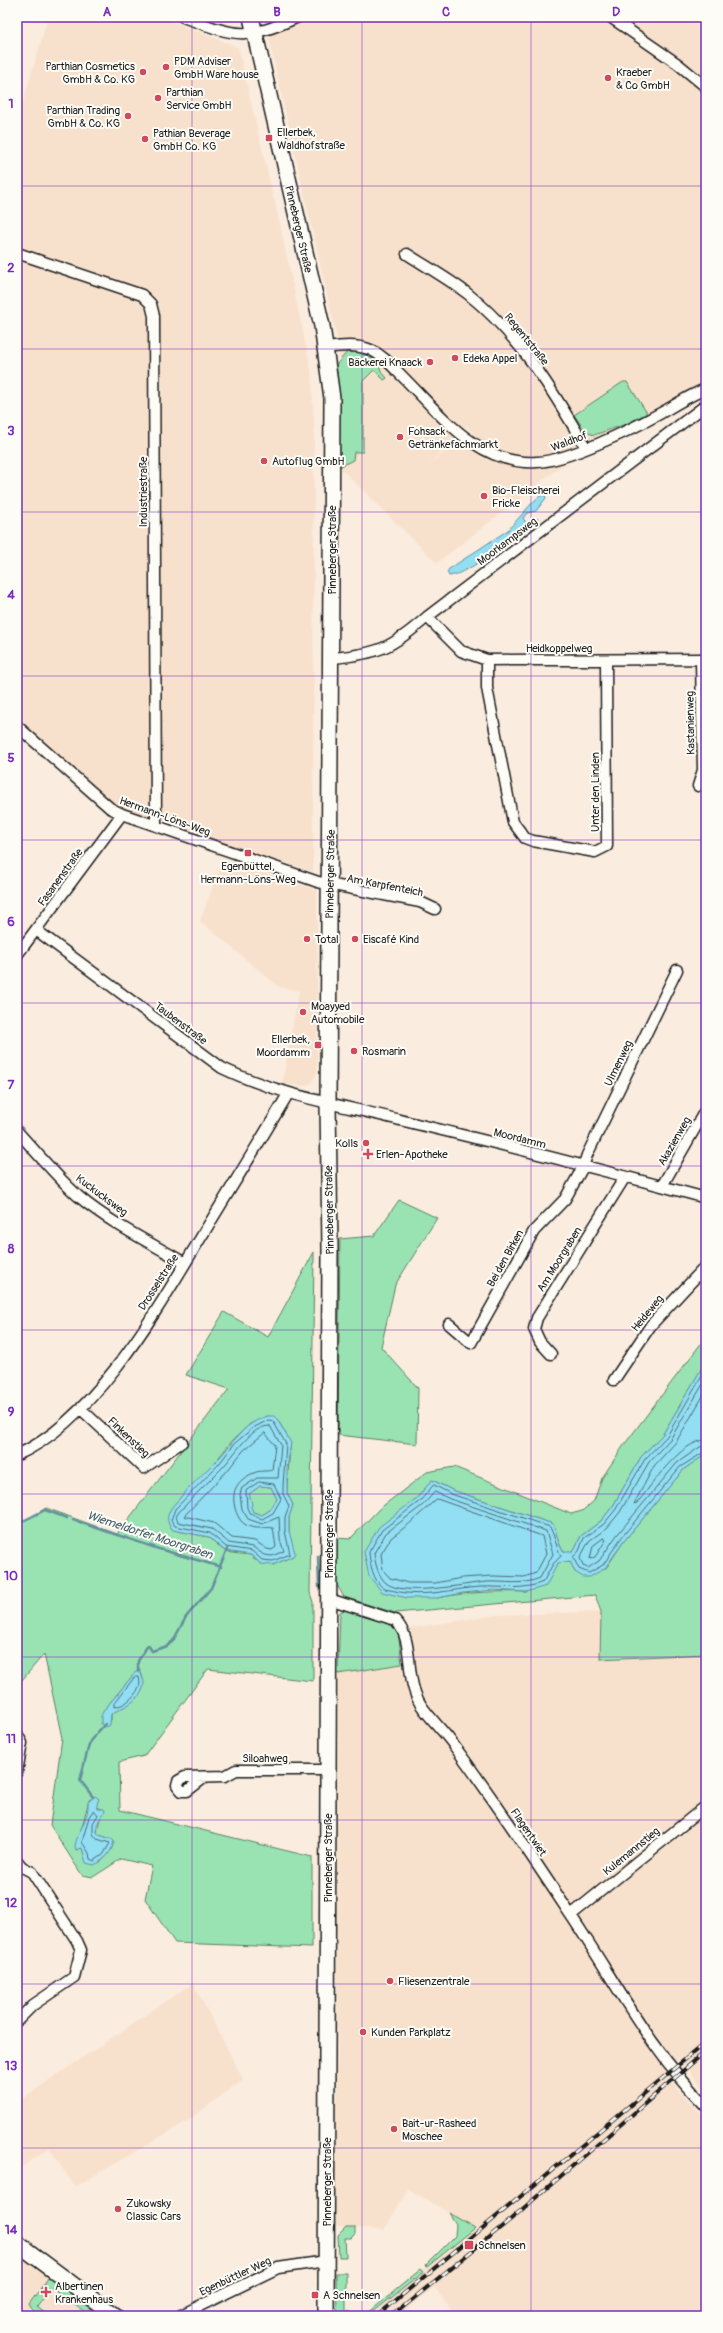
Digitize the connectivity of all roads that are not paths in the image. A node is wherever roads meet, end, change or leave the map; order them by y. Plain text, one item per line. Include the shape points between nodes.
1 (183, 17) edge
2 (251, 17) edge
3 (298, 17) edge
4 (610, 17) edge
5 (623, 20) edge
6 (254, 34) junction
7 (706, 87) edge
8 (17, 253) edge
9 (407, 254) dead end
10 (326, 348) junction
11 (706, 389) edge
12 (706, 405) edge
13 (586, 448) junction
14 (426, 617) junction
15 (332, 658) junction
16 (703, 659) edge
17 (487, 660) junction
18 (606, 660) junction
19 (17, 726) edge
20 (698, 786) dead end
21 (122, 814) junction
22 (156, 826) junction
23 (329, 885) junction
24 (435, 910) dead end
25 (36, 930) junction
26 (17, 955) edge
27 (677, 970) dead end
28 (288, 1094) junction
29 (328, 1104) junction
30 (706, 1109) edge
31 (17, 1131) edge
32 (583, 1167) junction
33 (625, 1177) junction
34 (662, 1186) junction
35 (706, 1198) edge
36 (185, 1264) junction
37 (706, 1266) edge
38 (449, 1324) dead end
39 (551, 1354) dead end
40 (614, 1380) dead end
41 (81, 1409) junction
42 (182, 1442) dead end
43 (17, 1455) edge
44 (329, 1602) junction
45 (17, 1734) edge
46 (19, 1750) edge
47 (328, 1770) junction
48 (17, 1772) edge
49 (205, 1777) dead end
50 (706, 1806) edge
51 (17, 1861) edge
52 (570, 1915) junction
53 (17, 2021) edge
54 (706, 2106) edge
55 (17, 2242) edge
56 (326, 2261) junction
57 (115, 2316) edge
58 (179, 2316) edge
59 (326, 2316) edge

1 - 6 street via 233,33
2 - 6 main road, Pinneberger Straße
3 - 6 street
4 - 5 street
5 - 7 street
6 - 10 main road, Pinneberger Straße
8 - 22 street, Industriestraße via 142,295 151,304 154,316
9 - 13 street, Regentstraße via 468,294 505,328 561,405
10 - 13 street, Waldhof via 344,345 360,347 384,357 464,437 483,450 504,459 536,462 557,460
10 - 15 main road, Pinneberger Straße via 332,398
11 - 13 street, Waldhof
12 - 14 street, Moorkampsweg
14 - 15 street, Moorkampsweg via 407,635 385,649 357,656
14 - 17 street, Heidkoppelweg via 461,651
15 - 23 main road, Pinneberger Straße
16 - 18 street, Heidkoppelweg
16 - 20 street, Kastanienweg via 703,770
17 - 18 street, Heidkoppelweg
17 - 18 street, Unter den Linden via 487,688 515,826 524,838 533,841 595,852 607,846
19 - 21 street, Hermann-Löns-Weg via 110,808
21 - 22 street, Hermann-Löns-Weg
21 - 25 street, Fasanenstraße
22 - 23 street, Hermann-Löns-Weg
23 - 24 street, Am Karpfenteich via 420,902
23 - 29 main road, Pinneberger Straße
25 - 26 street, Fasanenstraße
25 - 28 street, Taubenstraße via 222,1068 250,1082
27 - 32 street, Ulmenweg
28 - 29 street, Taubenstraße
28 - 36 street, Drosselstraße
29 - 32 street, Moordamm via 362,1110
29 - 44 main road, Pinneberger Straße
30 - 34 street, Akazienweg
31 - 36 street, Kuckucksweg via 78,1196 104,1215
32 - 33 street, Moordamm
32 - 38 street, Bei den Birken via 565,1199 534,1231 471,1343
33 - 34 street, Moordamm
33 - 39 street, Am Moorgraben via 537,1318 534,1329 540,1342
34 - 35 street, Moordamm
36 - 41 street, Drosselstraße via 129,1350
37 - 40 street, Heideweg via 651,1325
41 - 42 street, Finkenstieg via 144,1468
41 - 43 street, Drosselstraße via 40,1444
44 - 47 main road, Pinneberger Straße
44 - 52 street, Flagentwiet via 395,1620 401,1626 407,1646 410,1678 416,1696 455,1746
45 - 46 street via 22,1743
46 - 48 street
47 - 49 street, Siloahweg via 236,1770 225,1776
47 - 56 main road, Pinneberger Straße
50 - 52 street, Kulemannstieg
51 - 53 street via 22,1868 32,1872 78,1941 81,1950 74,1977 34,2005
52 - 54 street, Flagentwiet via 669,2064
55 - 57 main road
56 - 58 street, Egenbüttler Weg via 278,2268
56 - 59 main road, Pinneberger Straße

